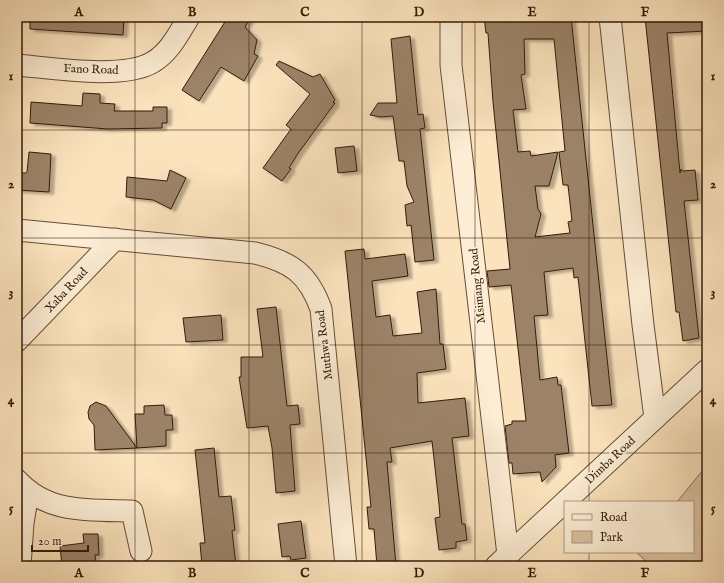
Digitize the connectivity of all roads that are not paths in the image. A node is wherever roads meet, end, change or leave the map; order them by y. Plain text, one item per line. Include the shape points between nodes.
1 (189, 17) edge
2 (453, 17) edge
3 (610, 17) edge
4 (17, 65) edge
5 (17, 230) edge
6 (114, 240) junction
7 (17, 341) edge
8 (707, 370) edge
9 (655, 418) junction
10 (23, 487) edge
11 (566, 501) edge
12 (564, 502) edge
13 (141, 551) dead end
14 (502, 560) edge
15 (20, 566) edge
16 (346, 566) edge

1 - 4 street, Fano Road via 172,45 153,62 134,70 103,72
2 - 14 street, Msimang Road via 450,22 451,65
3 - 9 street
5 - 6 street, Muthwa Road
6 - 7 street, Xaba Road
6 - 16 street, Muthwa Road via 255,253 279,259 299,272 315,292 321,309
8 - 9 street, Dimba Road
9 - 11 street, Dimba Road
10 - 13 street via 57,506 83,510 132,511
10 - 15 street
12 - 14 street, Dimba Road

